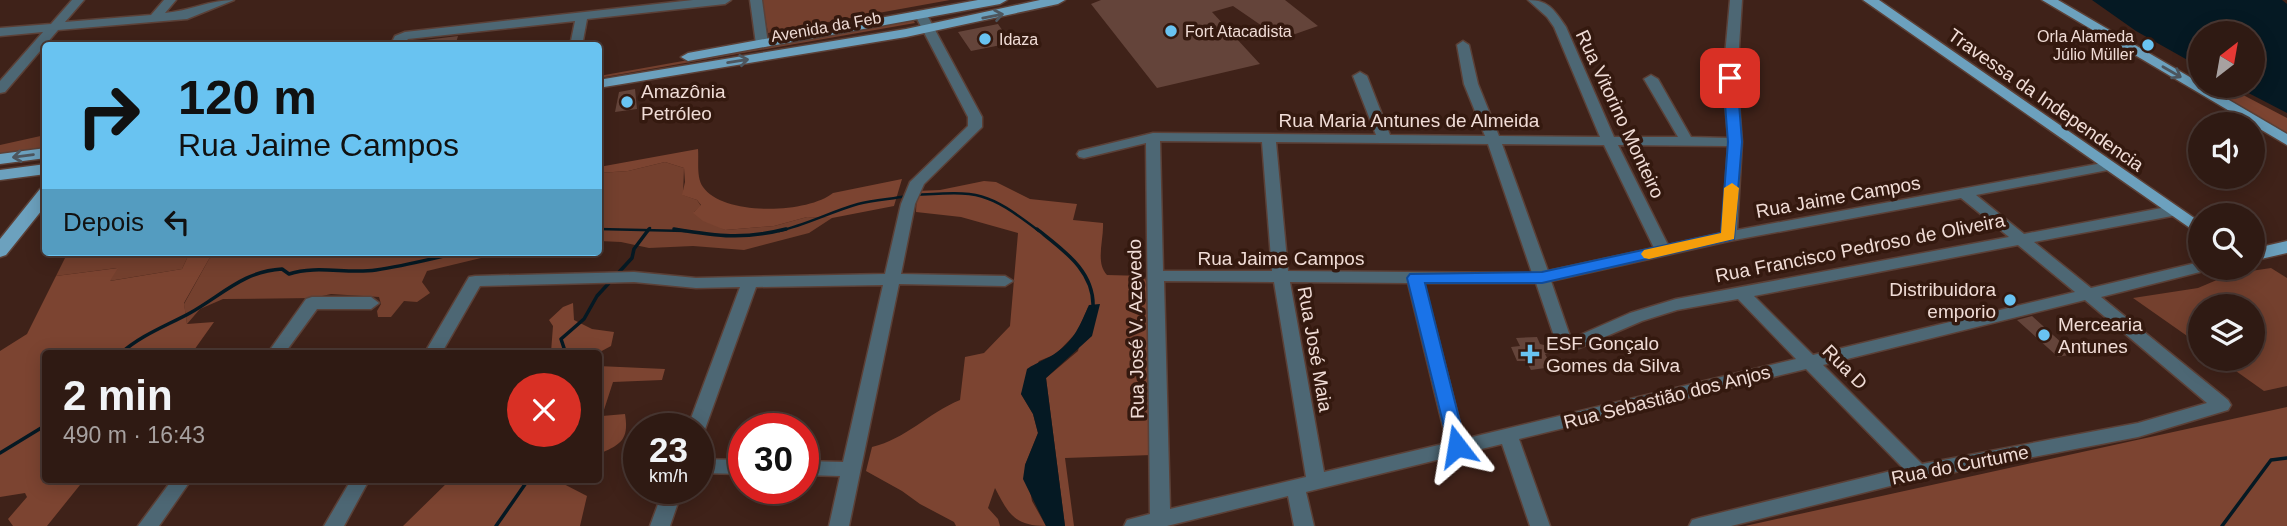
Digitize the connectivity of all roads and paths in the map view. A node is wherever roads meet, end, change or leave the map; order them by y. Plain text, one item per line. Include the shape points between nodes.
1 (78, 0) edge
2 (170, 0) edge
3 (228, 0) edge
4 (725, 0) edge
5 (756, 0) edge
6 (976, 0) edge
7 (1000, 0) edge
8 (1058, 0) edge
9 (1534, 0) edge
10 (1736, 0) edge
11 (1870, 0) edge
12 (2049, 0) edge
13 (921, 15) junction
14 (582, 16) junction
15 (155, 18) junction
16 (51, 28) junction
17 (927, 29) junction
18 (0, 32) edge
19 (398, 42) edge
20 (577, 42) edge
21 (762, 44) junction
22 (1463, 45) dead end
23 (602, 72) edge
24 (1360, 76) dead end
25 (1651, 79) dead end
26 (3, 82) edge
27 (602, 82) edge
28 (1153, 137) junction
29 (1384, 138) junction
30 (1269, 139) junction
31 (1608, 139) junction
32 (1494, 140) junction
33 (1686, 140) junction
34 (2287, 140) edge
35 (1735, 142) junction
36 (1084, 154) dead end
37 (0, 159) edge
38 (42, 166) edge
39 (42, 166) edge
40 (2108, 166) junction
41 (0, 175) edge
42 (1965, 193) junction
43 (42, 199) edge
44 (2172, 211) junction
45 (2188, 222) edge
46 (1729, 236) junction
47 (2021, 239) junction
48 (2287, 247) edge
49 (0, 251) edge
50 (1663, 251) junction
51 (2265, 251) edge
52 (2188, 270) edge
53 (1157, 276) junction
54 (1281, 278) junction
55 (1415, 278) junction
56 (1542, 278) junction
57 (894, 279) junction
58 (1005, 281) dead end
59 (750, 282) junction
60 (1741, 292) junction
61 (2087, 294) junction
62 (371, 303) dead end
63 (278, 350) edge
64 (434, 350) edge
65 (1810, 362) junction
66 (702, 413) edge
67 (1509, 436) junction
68 (1457, 446) junction
69 (819, 468) edge
70 (851, 469) junction
71 (1918, 472) junction
72 (1316, 481) junction
73 (180, 483) edge
74 (358, 483) edge
75 (1295, 487) junction
76 (668, 504) edge
77 (1160, 519) junction
78 (148, 526) edge
79 (334, 526) edge
80 (660, 526) edge
81 (839, 526) edge
82 (1134, 526) edge
83 (1304, 526) edge
84 (1540, 526) edge
85 (1699, 526) edge

1 - 16 street
2 - 15 street
3 - 15 street via 187,15
4 - 14 street
5 - 21 street
6 - 13 main road via 931,8
7 - 13 main road, Avenida da Feb
17 -> 8 main road, Avenida da Feb
9 - 31 street, Rua Vitorino Monteiro via 1559,27
10 - 35 street via 1730,78
11 - 40 main road, Travessa da Independencia
12 -> 34 main road
13 - 17 street
13 - 21 main road, Avenida da Feb
14 - 19 street via 405,36
14 - 20 street
15 - 16 street
16 - 18 street
16 - 26 street
27 -> 17 main road, Avenida da Feb
17 - 57 street via 975,117 975,127 930,169 911,196
21 - 23 main road, Avenida da Feb
22 - 32 street via 1471,84
24 - 29 street
25 - 33 street
28 - 30 street, Rua Maria Antunes de Almeida
28 - 36 street, Rua Maria Antunes de Almeida
28 - 53 street, Rua José V. Azevedo
29 - 30 street, Rua Maria Antunes de Almeida
29 - 32 street, Rua Maria Antunes de Almeida
30 - 54 street, Rua José Maia
31 - 32 street, Rua Maria Antunes de Almeida
31 - 33 street, Rua Maria Antunes de Almeida
31 - 50 street, Rua Vitorino Monteiro
32 - 56 street
33 - 35 street, Rua Maria Antunes de Almeida
35 - 46 street
38 -> 37 main road
39 - 41 main road
40 - 42 street, Rua Jaime Campos
40 - 44 main road, Travessa da Independencia
42 - 46 street, Rua Jaime Campos
42 - 47 street
43 - 49 main road
44 - 45 main road, Travessa da Independencia
44 - 47 street, Rua Francisco Pedroso de Oliveira
46 - 50 street, Rua Jaime Campos
47 - 60 street, Rua Francisco Pedroso de Oliveira
47 - 61 street
48 - 51 main road
50 - 56 street, Rua Jaime Campos
52 - 61 street, Rua Sebastião dos Anjos
53 - 54 street, Rua Jaime Campos
53 - 77 street, Rua José V. Azevedo
54 - 55 street, Rua Jaime Campos
54 - 72 street, Rua José Maia
55 - 56 street, Rua Jaime Campos
55 - 68 street
56 - 60 street, Rua Francisco Pedroso de Oliveira via 1563,339 1576,345 1636,317
57 - 58 street
57 - 59 street
57 - 70 street
59 - 64 street via 614,277 475,281
59 - 66 street
60 - 65 street, Rua D
61 - 65 street, Rua Sebastião dos Anjos
61 - 71 street, Rua do Curtume via 2221,405 2138,430
62 - 63 street via 312,303
65 - 67 street, Rua Sebastião dos Anjos
65 - 71 street, Rua D
67 - 68 street, Rua Sebastião dos Anjos
67 - 84 street
68 - 72 street, Rua Sebastião dos Anjos
69 - 70 street
70 - 81 street
71 - 85 street, Rua do Curtume
72 - 75 street, Rua Sebastião dos Anjos
73 - 78 street
74 - 79 street
75 - 77 street, Rua Sebastião dos Anjos
75 - 83 street
76 - 80 street
77 - 82 street, Rua Sebastião dos Anjos

